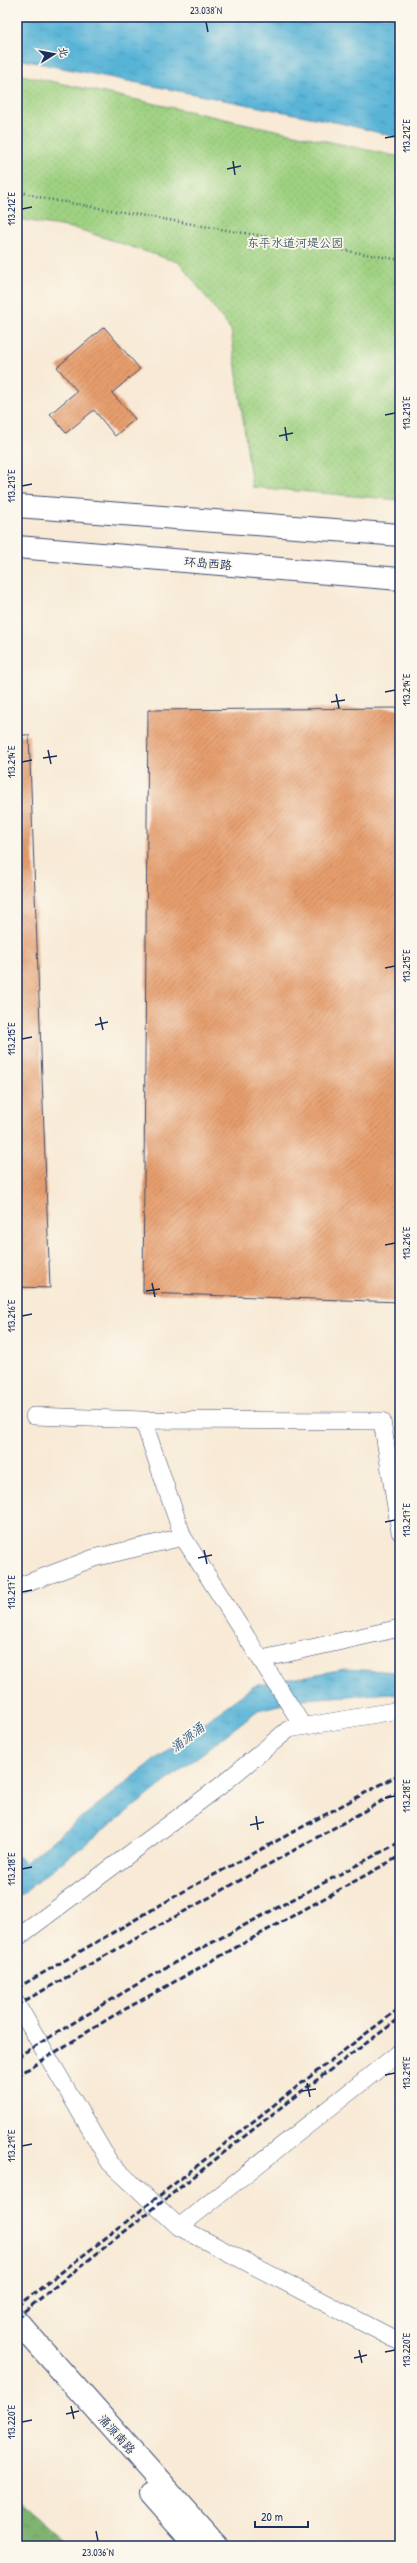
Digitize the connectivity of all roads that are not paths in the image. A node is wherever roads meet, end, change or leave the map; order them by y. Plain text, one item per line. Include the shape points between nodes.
1 (17, 506) edge
2 (400, 535) edge
3 (17, 547) edge
4 (400, 579) edge
5 (34, 1416) dead end
6 (143, 1420) junction
7 (400, 1532) edge
8 (183, 1537) junction
9 (17, 1587) edge
10 (400, 1628) edge
11 (262, 1659) junction
12 (400, 1710) edge
13 (303, 1726) junction
14 (17, 1938) edge
15 (17, 2004) edge
16 (400, 2052) edge
17 (179, 2227) junction
18 (17, 2321) edge
19 (17, 2338) edge
20 (400, 2342) edge
21 (197, 2546) edge
22 (217, 2546) edge

1 - 2 main road
3 - 4 main road, 环岛西路
5 - 6 street
6 - 7 street via 382,1421
6 - 8 street
8 - 9 street via 94,1558
8 - 11 street
10 - 11 street
11 - 13 street
12 - 13 street
13 - 14 street via 289,1729 219,1787
15 - 17 street via 110,2163
16 - 17 street
17 - 20 street
18 - 22 main road, 涌源南路
19 - 21 main road, 涌源南路

